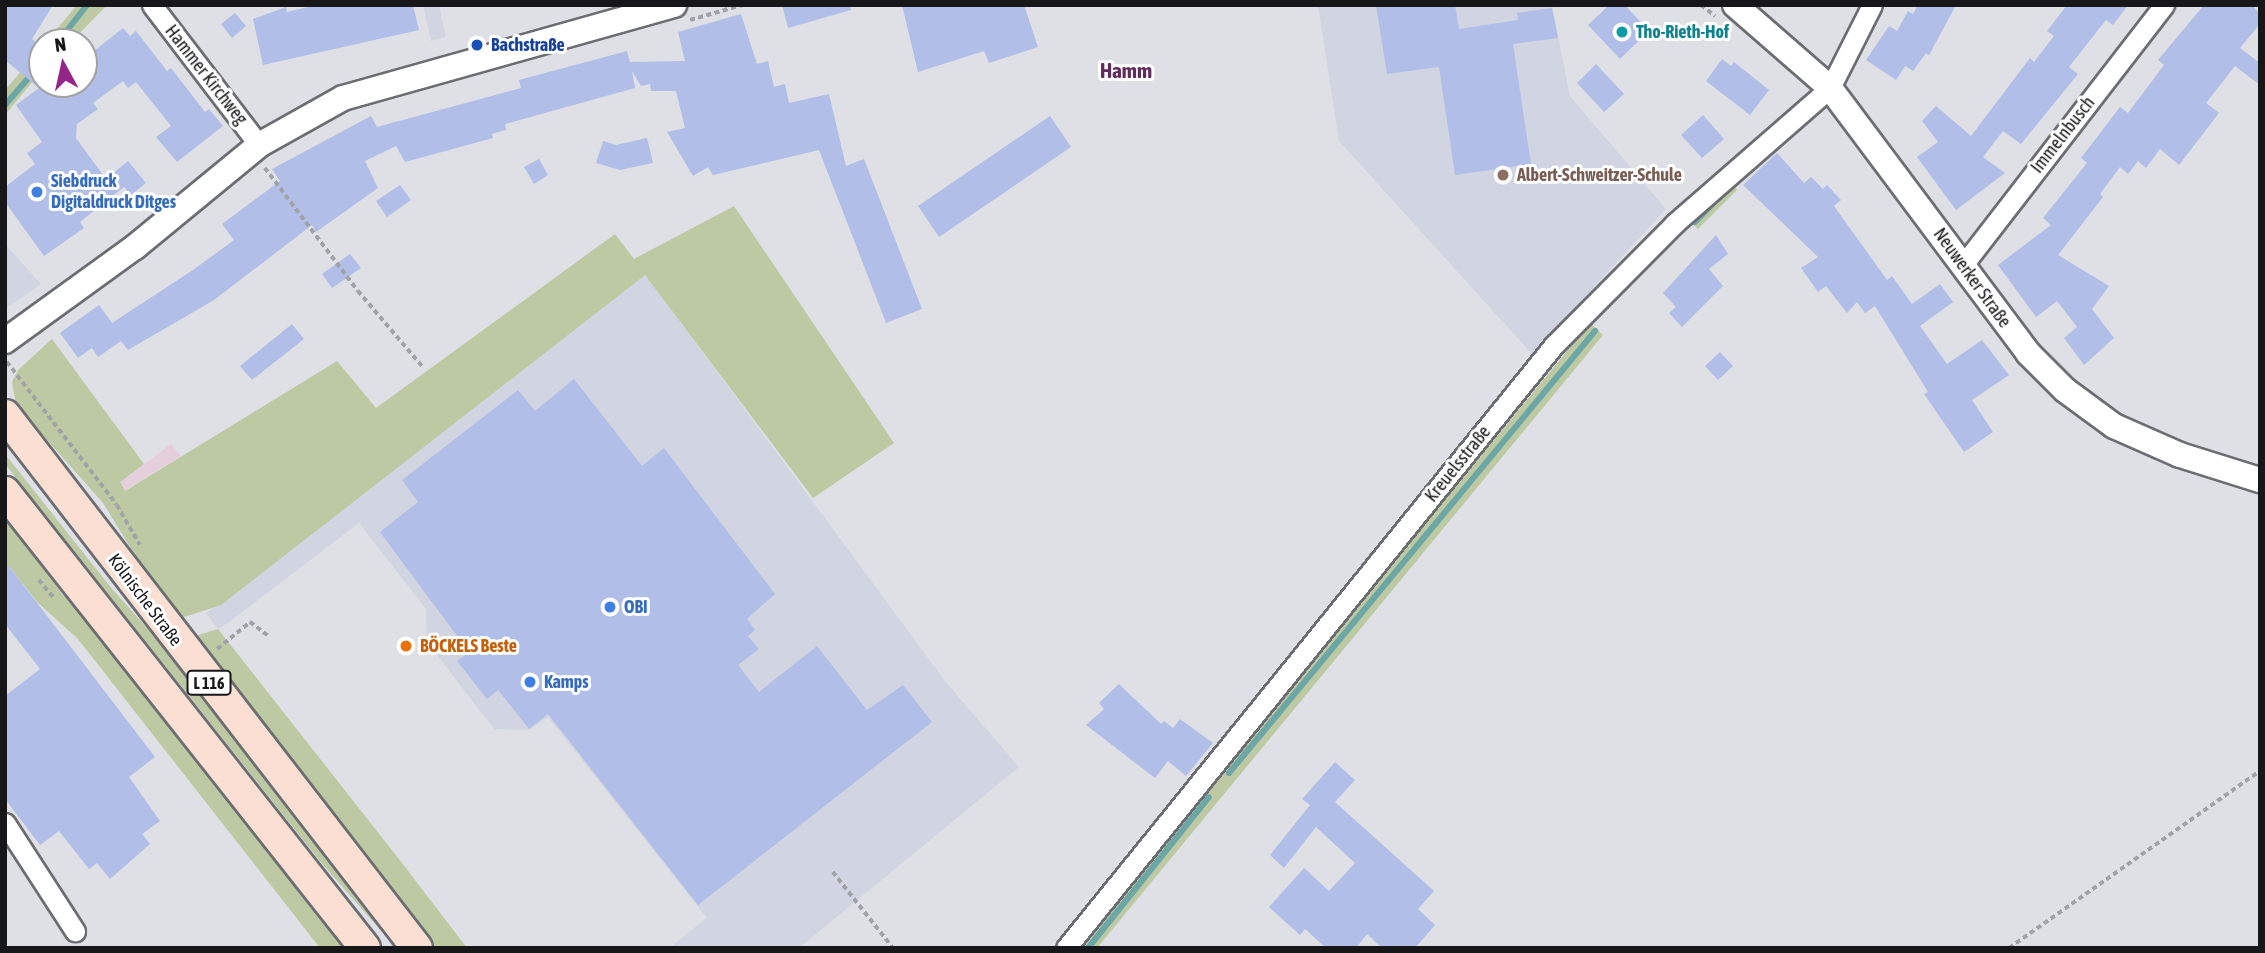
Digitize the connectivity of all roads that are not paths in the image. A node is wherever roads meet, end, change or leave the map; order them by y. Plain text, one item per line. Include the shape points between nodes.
1 (152, 5) edge
2 (1735, 5) edge
3 (1872, 5) edge
4 (2164, 5) edge
5 (679, 13) edge
6 (1830, 88) junction
7 (259, 145) junction
8 (1963, 265) junction
9 (13, 349) edge
10 (5, 415) edge
11 (2260, 480) edge
12 (5, 492) edge
13 (5, 823) edge
14 (75, 931) dead end
15 (365, 948) edge
16 (416, 948) edge
17 (1066, 948) edge

1 - 7 street, Hammer Kirchweg
2 - 6 street, Neuwerker Straße
3 - 6 street, Kreuelsstraße
4 - 8 street, Immelnbusch
5 - 7 street via 344,98
6 - 8 street, Neuwerker Straße
6 - 17 street, Kreuelsstraße via 1675,223 1554,345
7 - 9 street
8 - 11 street, Neuwerker Straße via 2028,354 2065,390 2114,426 2180,455
10 - 16 main road, Kölnische Straße / L 116
12 - 15 main road, L 116
13 - 14 street

